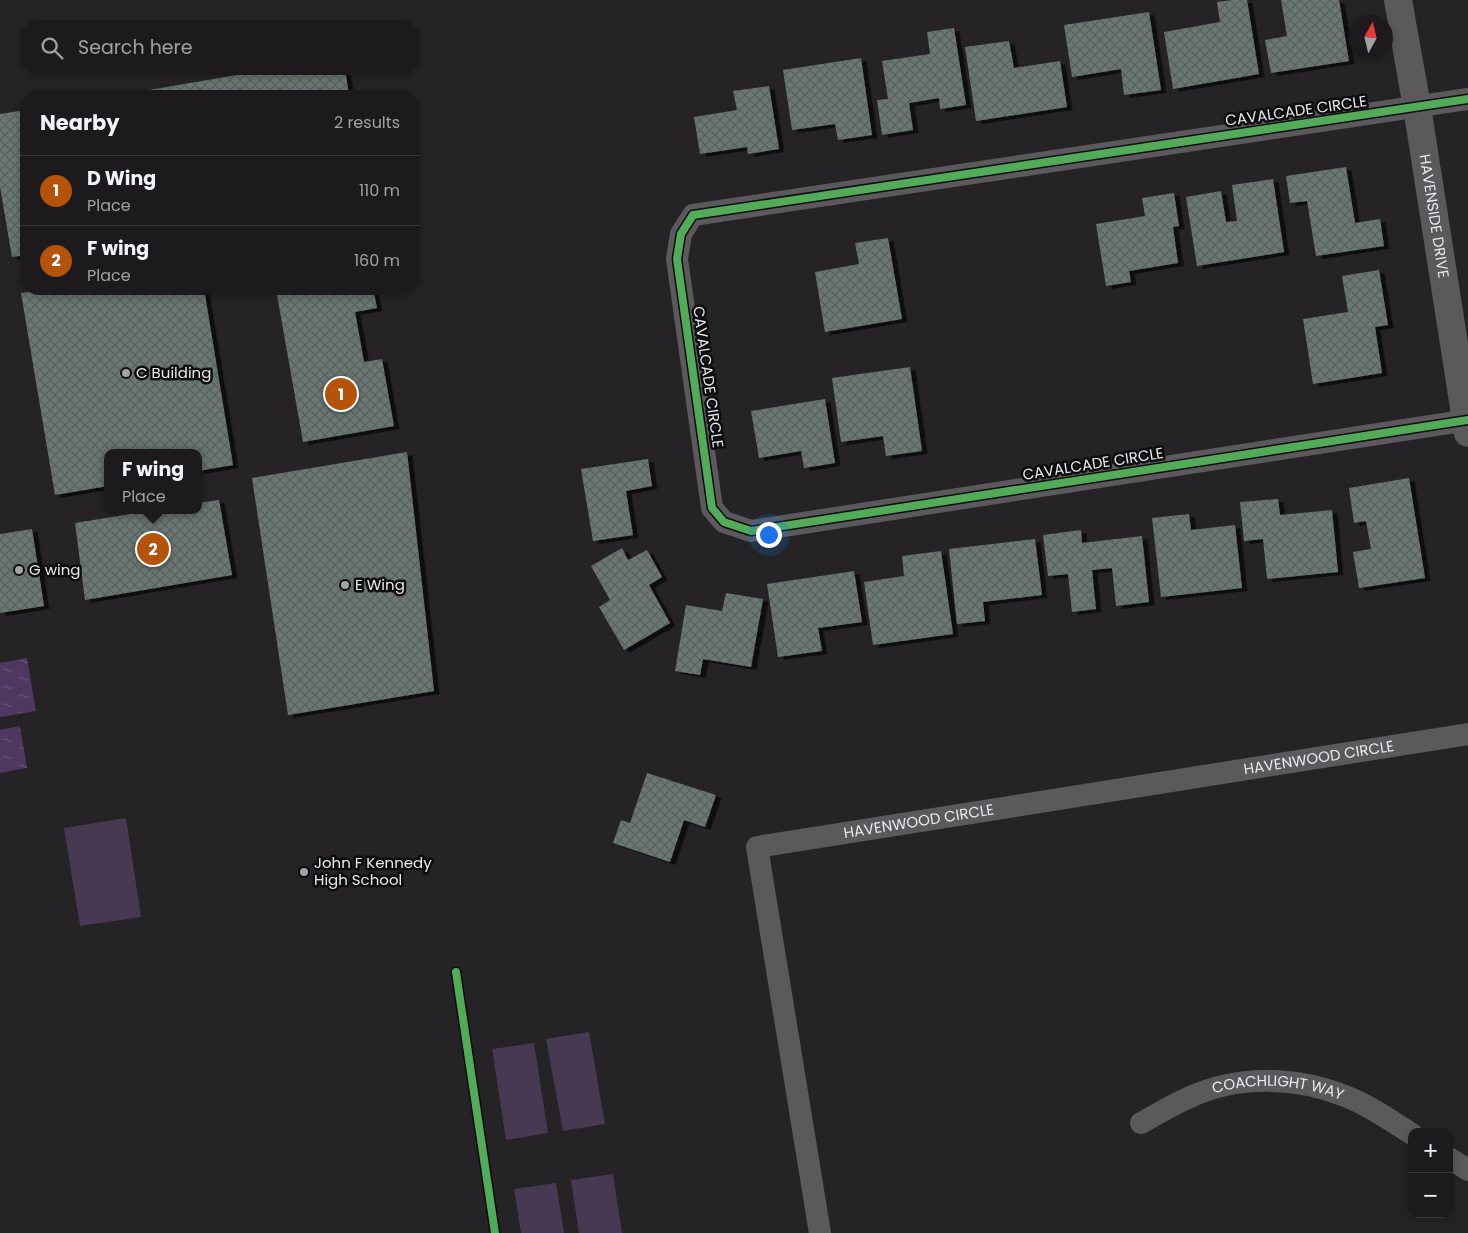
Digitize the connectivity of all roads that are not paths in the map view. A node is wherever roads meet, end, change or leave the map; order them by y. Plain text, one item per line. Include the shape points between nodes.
1 (1398, 0) edge
2 (1468, 99) edge
3 (1417, 107) junction
4 (1467, 424) edge
5 (1468, 734) edge
6 (1140, 1123) dead end
7 (1408, 1131) edge
8 (1453, 1161) edge
9 (1468, 1170) edge
10 (820, 1233) edge

1 - 3 street, HAVENSIDE DRIVE
2 - 3 street, CAVALCADE CIRCLE
3 - 4 street, HAVENSIDE DRIVE
3 - 4 street, CAVALCADE CIRCLE via 693,215 681,234 678,259 712,508 724,522 751,531
5 - 10 street, HAVENWOOD CIRCLE via 757,847
6 - 7 street, COACHLIGHT WAY via 1189,1097 1223,1086 1285,1081 1320,1087 1346,1096
8 - 9 street

